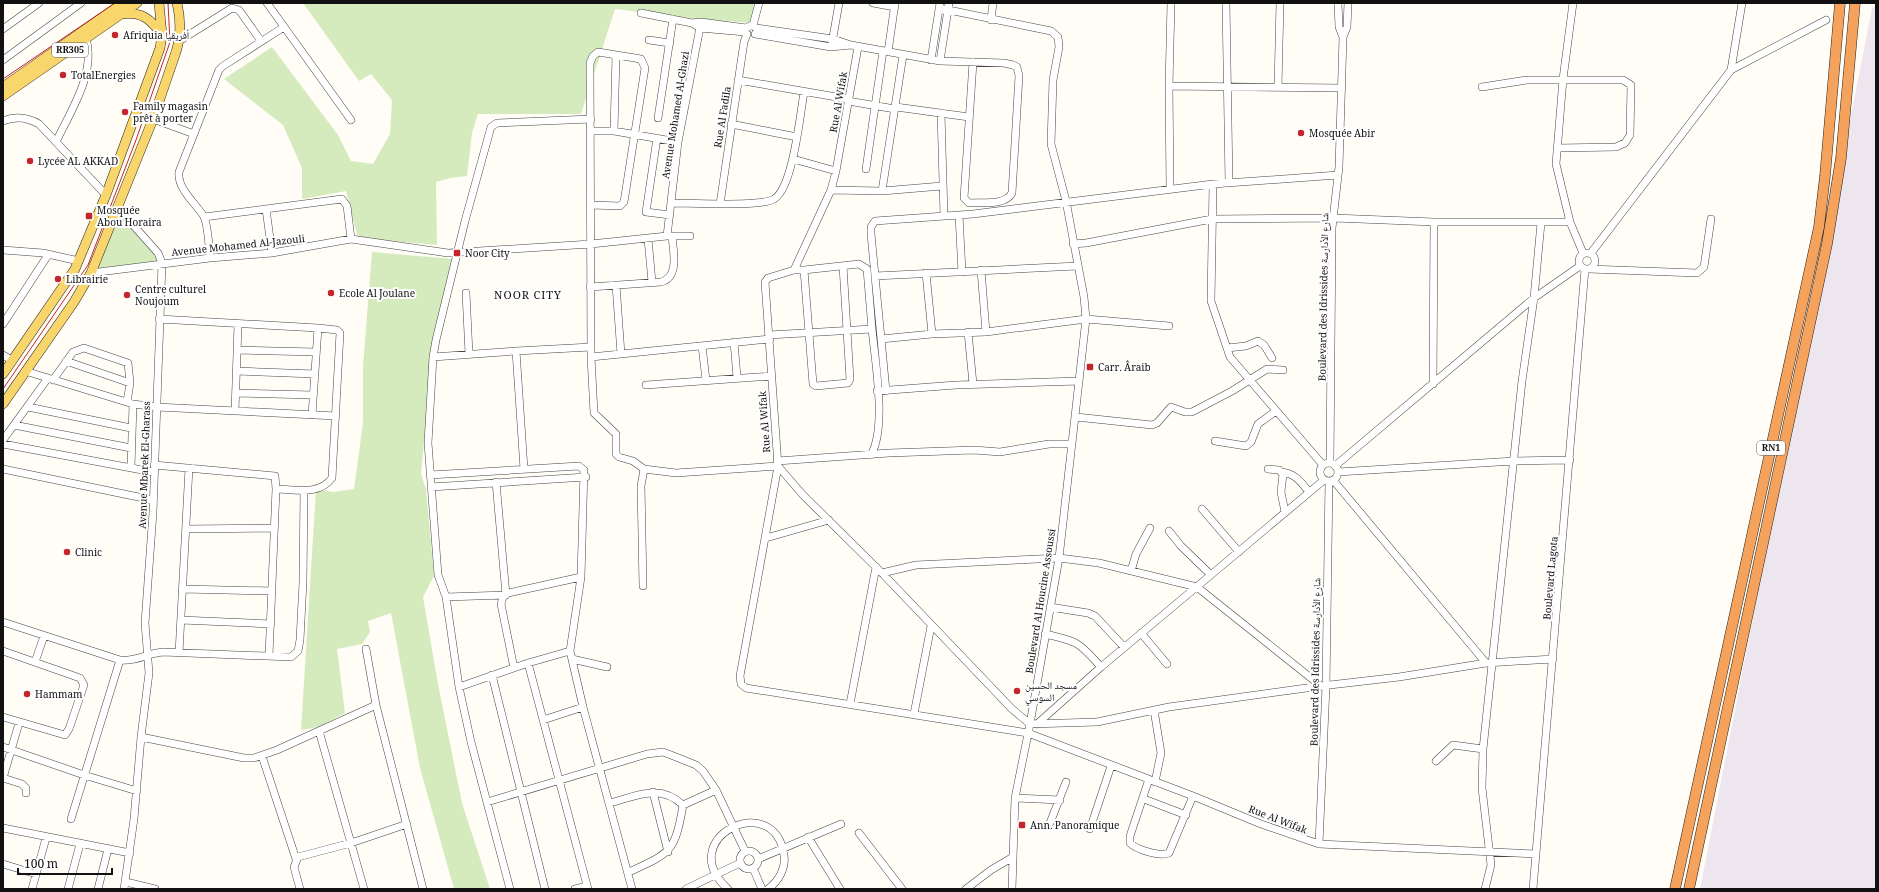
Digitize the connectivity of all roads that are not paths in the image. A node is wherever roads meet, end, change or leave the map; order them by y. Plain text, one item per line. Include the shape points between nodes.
1 (39, 3) edge
2 (81, 3) edge
3 (123, 3) edge
4 (137, 3) edge
5 (159, 3) edge
6 (177, 3) edge
7 (267, 3) edge
8 (758, 3) edge
9 (840, 3) edge
10 (873, 3) edge
11 (993, 3) edge
12 (1171, 3) edge
13 (1226, 3) edge
14 (1280, 3) edge
15 (1338, 3) edge
16 (1348, 3) edge
17 (1573, 3) edge
18 (1742, 3) edge
19 (1840, 3) edge
20 (1855, 3) edge
21 (895, 5) edge
22 (939, 5) edge
23 (948, 7) edge
24 (641, 13) dead end
25 (120, 14) junction
26 (673, 19) junction
27 (991, 20) junction
28 (1826, 20) dead end
29 (700, 25) junction
30 (284, 27) junction
31 (3, 30) edge
32 (750, 30) junction
33 (162, 35) junction
34 (1343, 37) junction
35 (86, 38) junction
36 (833, 39) junction
37 (649, 40) dead end
38 (179, 41) junction
39 (261, 41) junction
40 (670, 43) junction
41 (855, 46) junction
42 (831, 47) junction
43 (886, 51) junction
44 (7, 54) edge
45 (903, 54) junction
46 (616, 55) junction
47 (3, 60) edge
48 (931, 60) junction
49 (940, 61) junction
50 (973, 62) junction
51 (1731, 70) junction
52 (1563, 79) junction
53 (738, 80) junction
54 (1169, 86) junction
55 (3, 87) edge
56 (1278, 87) junction
57 (1482, 87) dead end
58 (1229, 88) junction
59 (1342, 88) junction
60 (804, 92) junction
61 (3, 96) edge
62 (848, 100) junction
63 (875, 105) junction
64 (896, 108) junction
65 (941, 113) junction
66 (969, 117) junction
67 (658, 118) dead end
68 (153, 119) junction
69 (591, 119) junction
70 (351, 120) dead end
71 (3, 121) edge
72 (731, 124) junction
73 (614, 131) junction
74 (591, 132) junction
75 (194, 134) junction
76 (635, 134) junction
77 (796, 137) junction
78 (657, 138) junction
79 (56, 142) junction
80 (678, 142) junction
81 (1558, 148) junction
82 (793, 159) junction
83 (866, 169) dead end
84 (836, 171) junction
85 (1338, 175) junction
86 (1229, 182) junction
87 (1213, 184) junction
88 (942, 186) junction
89 (1170, 189) junction
90 (831, 190) junction
91 (882, 192) junction
92 (106, 195) junction
93 (1066, 201) junction
94 (671, 203) junction
95 (720, 204) junction
96 (592, 205) junction
97 (118, 208) junction
98 (266, 209) junction
99 (959, 215) junction
100 (670, 216) junction
101 (944, 216) junction
102 (204, 217) junction
103 (1334, 218) junction
104 (1212, 219) junction
105 (1711, 219) dead end
106 (1434, 222) junction
107 (1570, 222) junction
108 (1541, 223) junction
109 (669, 236) junction
110 (690, 236) dead end
111 (351, 239) junction
112 (648, 239) junction
113 (591, 244) junction
114 (1073, 244) junction
115 (3, 250) edge
116 (272, 253) junction
117 (457, 253) junction
118 (1583, 253) junction
119 (1591, 253) junction
120 (48, 255) junction
121 (210, 258) junction
122 (79, 261) junction
123 (162, 263) junction
124 (843, 266) junction
125 (1077, 266) junction
126 (1585, 268) junction
127 (794, 270) junction
128 (804, 270) junction
129 (982, 270) junction
130 (962, 272) junction
131 (92, 273) junction
132 (926, 273) junction
133 (875, 276) junction
134 (652, 282) junction
135 (616, 285) junction
136 (590, 287) junction
137 (466, 293) dead end
138 (1534, 298) junction
139 (1086, 319) junction
140 (159, 320) junction
141 (3, 324) edge
142 (238, 325) junction
143 (1169, 326) dead end
144 (318, 328) junction
145 (872, 329) junction
146 (848, 330) junction
147 (809, 332) junction
148 (968, 332) junction
149 (986, 332) junction
150 (932, 334) junction
151 (770, 337) junction
152 (881, 339) junction
153 (734, 342) junction
154 (702, 346) junction
155 (591, 347) junction
156 (1227, 348) junction
157 (238, 350) junction
158 (516, 351) junction
159 (316, 352) junction
160 (469, 354) junction
161 (621, 354) junction
162 (3, 355) edge
163 (591, 357) junction
164 (433, 358) junction
165 (1272, 358) dead end
166 (13, 361) junction
167 (66, 361) junction
168 (1283, 370) dead end
169 (26, 371) junction
170 (237, 371) junction
171 (3, 374) edge
172 (315, 374) junction
173 (772, 376) junction
174 (737, 377) junction
175 (50, 379) junction
176 (706, 380) junction
177 (1079, 381) junction
178 (1250, 381) junction
179 (130, 383) junction
180 (973, 384) junction
181 (1433, 384) junction
182 (646, 386) dead end
183 (877, 391) junction
184 (886, 391) junction
185 (236, 393) junction
186 (313, 395) junction
187 (130, 403) junction
188 (3, 404) edge
189 (28, 406) junction
190 (156, 407) junction
191 (235, 411) junction
192 (1276, 412) junction
193 (312, 415) junction
194 (336, 416) junction
195 (1076, 417) junction
196 (14, 425) junction
197 (131, 428) junction
198 (3, 440) edge
199 (1215, 441) dead end
200 (3, 444) edge
201 (1072, 444) junction
202 (131, 448) junction
203 (871, 455) junction
204 (1570, 460) junction
205 (1514, 461) junction
206 (778, 464) junction
207 (1332, 466) junction
208 (131, 467) junction
209 (189, 468) junction
210 (3, 469) edge
211 (154, 469) junction
212 (524, 469) junction
213 (644, 469) junction
214 (1268, 469) dead end
215 (1281, 472) junction
216 (430, 475) junction
217 (586, 477) junction
218 (1329, 480) junction
219 (496, 482) junction
220 (431, 487) junction
221 (276, 489) junction
222 (304, 490) junction
223 (1309, 492) junction
224 (153, 500) junction
225 (1202, 509) dead end
226 (1285, 512) junction
227 (829, 520) junction
228 (274, 528) junction
229 (1150, 528) dead end
230 (186, 529) junction
231 (1169, 531) dead end
232 (766, 538) junction
233 (1239, 552) junction
234 (1059, 558) junction
235 (876, 567) junction
236 (1131, 571) junction
237 (882, 573) junction
238 (1212, 575) junction
239 (581, 577) junction
240 (643, 586) dead end
241 (1197, 587) junction
242 (183, 589) junction
243 (272, 591) junction
244 (506, 595) junction
245 (446, 597) junction
246 (1050, 607) junction
247 (181, 620) junction
248 (3, 622) edge
249 (270, 624) junction
250 (932, 626) junction
251 (1141, 633) junction
252 (1045, 634) junction
253 (44, 636) junction
254 (1124, 647) junction
255 (366, 649) dead end
256 (3, 652) edge
257 (179, 653) junction
258 (147, 655) junction
259 (571, 655) junction
260 (269, 656) junction
261 (1553, 659) junction
262 (120, 660) junction
263 (35, 662) junction
264 (528, 663) junction
265 (1489, 663) junction
266 (1167, 664) dead end
267 (607, 666) dead end
268 (1101, 667) junction
269 (514, 668) junction
270 (492, 675) junction
271 (1323, 686) junction
272 (459, 687) junction
273 (850, 704) junction
274 (376, 705) junction
275 (583, 707) junction
276 (1154, 710) junction
277 (914, 714) junction
278 (3, 717) edge
279 (542, 720) junction
280 (19, 723) junction
281 (1034, 724) junction
282 (319, 731) junction
283 (1028, 733) junction
284 (141, 737) junction
285 (3, 747) edge
286 (1483, 749) junction
287 (11, 750) junction
288 (262, 756) junction
289 (1436, 761) dead end
290 (1111, 766) junction
291 (600, 767) junction
292 (84, 775) junction
293 (3, 778) edge
294 (560, 779) junction
295 (1152, 780) junction
296 (1066, 782) dead end
297 (716, 790) junction
298 (137, 791) junction
299 (521, 791) junction
300 (653, 792) junction
301 (26, 793) dead end
302 (1192, 796) junction
303 (1015, 798) junction
304 (1144, 799) junction
305 (1060, 800) junction
306 (487, 802) junction
307 (610, 803) junction
308 (683, 805) junction
309 (1186, 815) junction
310 (71, 819) dead end
311 (1050, 823) dead end
312 (407, 824) junction
313 (841, 824) dead end
314 (733, 826) junction
315 (3, 828) edge
316 (1090, 829) dead end
317 (858, 833) dead end
318 (808, 837) junction
319 (46, 838) junction
320 (351, 843) junction
321 (80, 844) junction
322 (1319, 844) junction
323 (783, 848) junction
324 (108, 849) junction
325 (745, 851) junction
326 (668, 852) junction
327 (130, 854) junction
328 (1490, 854) junction
329 (1536, 854) junction
330 (1013, 858) junction
331 (758, 859) junction
332 (296, 860) junction
333 (740, 863) junction
334 (3, 864) edge
335 (752, 868) junction
336 (629, 872) junction
337 (36, 874) junction
338 (716, 875) junction
339 (125, 886) edge
340 (587, 887) edge
341 (299, 888) edge
342 (32, 889) edge
343 (68, 889) edge
344 (98, 889) edge
345 (155, 889) edge
346 (364, 889) edge
347 (424, 889) edge
348 (510, 889) edge
349 (545, 889) edge
350 (575, 889) edge
351 (632, 889) edge
352 (686, 889) edge
353 (728, 889) edge
354 (762, 889) edge
355 (768, 889) edge
356 (840, 889) edge
357 (902, 889) edge
358 (966, 889) edge
359 (1012, 889) edge
360 (1485, 889) edge
361 (1533, 889) edge
362 (1675, 889) edge
363 (1689, 889) edge

1 - 31 street
2 - 44 street
3 - 55 main road, RR305
4 - 25 main road, RR305
5 - 33 main road
6 - 38 main road
7 - 30 street
8 - 32 street, Rue Al Fadila
9 - 36 street
10 - 21 street
11 - 27 street
12 - 54 street
13 - 58 street
14 - 56 street
15 - 34 street, Boulevard des Idrissides شارع الأدارسة via 1339,27
16 - 34 street, Boulevard des Idrissides شارع الأدارسة via 1347,26
17 - 52 street
18 - 51 street
19 - 362 highway, RN1 via 1819,227
20 - 363 highway, RN1 via 1841,158 1828,238
21 - 43 street
22 - 23 street
22 - 48 street
23 - 27 street
23 - 49 street
24 - 26 street
25 - 33 main road via 137,13 145,16
25 - 35 main road, RR305
26 - 29 street
26 - 40 street
27 - 93 street, Boulevard Al Houcine Assoussi via 1051,31 1058,37 1050,139
28 - 51 street
29 - 32 street
29 - 80 street, Avenue Mohamed Al-Ghazi
30 - 39 street
30 - 70 street
32 - 36 street
32 - 42 street
32 - 53 street, Rue Al Fadila via 744,42
33 - 92 main road via 160,48
34 - 59 street, Boulevard des Idrissides شارع الأدارسة
35 - 61 main road, RR305
35 - 79 street via 89,57 87,72
36 - 41 street
36 - 42 street
37 - 40 street
38 - 39 street via 232,8 239,10
38 - 68 main road
39 - 75 street via 219,70
40 - 67 street
41 - 42 street
41 - 43 street
41 - 62 street, Rue Al Wifak
43 - 45 street
43 - 63 street
44 - 47 street
45 - 48 street
45 - 64 street
46 - 69 street via 598,52 593,56 590,70
46 - 73 street
46 - 76 street via 641,59 644,64
48 - 49 street
49 - 50 street
50 - 66 street
50 - 66 street via 1013,65 1018,71 1012,193 1003,201 965,201
51 - 119 street
52 - 57 street via 1527,80
52 - 81 street
52 - 81 street via 1628,82 1632,89 1630,134 1625,143 1616,147
53 - 60 street
53 - 72 street, Rue Al Fadila
54 - 58 street
54 - 89 street
56 - 58 street
56 - 59 street
58 - 86 street
59 - 85 street, Boulevard des Idrissides شارع الأدارسة
60 - 62 street
60 - 77 street
62 - 63 street
62 - 84 street, Rue Al Wifak
63 - 64 street
63 - 83 street
64 - 65 street
64 - 91 street
65 - 66 street
65 - 88 street
68 - 75 street
68 - 97 main road
69 - 74 street
69 - 117 street via 494,124 491,127
71 - 79 street via 14,118 29,119 43,127
72 - 77 street
72 - 95 street, Rue Al Fadila
73 - 74 street
73 - 76 street
74 - 96 street
75 - 102 street via 178,179
76 - 78 street
76 - 96 street via 623,204
77 - 82 street
78 - 80 street
78 - 100 street via 646,212
79 - 92 street
80 - 94 street, Avenue Mohamed Al-Ghazi
81 - 107 street via 1556,164
82 - 84 street
82 - 95 street via 783,189 774,199 767,202
84 - 90 street, Rue Al Wifak
85 - 86 street
85 - 103 street, Boulevard des Idrissides شارع الأدارسة
86 - 87 street
87 - 89 street
87 - 104 street
88 - 91 street
88 - 101 street
89 - 93 street
90 - 91 street
90 - 127 street, Rue Al Wifak
92 - 122 main road
93 - 99 street
93 - 114 street, Boulevard Al Houcine Assoussi
94 - 95 street
94 - 100 street, Avenue Mohamed Al-Ghazi
96 - 113 street
97 - 123 street via 158,253
97 - 131 main road
98 - 102 street
98 - 111 street via 342,199 347,206
98 - 116 street
99 - 101 street
99 - 130 street
100 - 109 street, Avenue Mohamed Al-Ghazi
101 - 133 street via 875,221 871,227
102 - 121 street
103 - 104 street
103 - 106 street
103 - 207 street, Boulevard des Idrissides شارع الأدارسة
104 - 114 street
104 - 156 street via 1211,301
105 - 126 street via 1704,267 1697,273
106 - 108 street
106 - 181 street
107 - 108 street
107 - 118 street
108 - 138 street
109 - 110 street
109 - 112 street
109 - 134 street, Avenue Mohamed Al-Ghazi via 673,272 665,281
111 - 116 street, Avenue Mohamed Al-Jazouli
111 - 117 street, Avenue Mohamed Al-Jazouli via 432,252
112 - 113 street
112 - 134 street
113 - 117 street
113 - 136 street
114 - 125 street, Boulevard Al Houcine Assoussi
115 - 120 street
116 - 121 street, Avenue Mohamed Al-Jazouli
117 - 164 street
118 - 119 street
118 - 126 street via 1579,257
119 - 126 street via 1595,262 1593,266
120 - 122 street
120 - 141 street
121 - 123 street, Avenue Mohamed Al-Jazouli
122 - 166 main road via 69,280
123 - 131 street, Avenue Mohamed Al-Jazouli
123 - 140 street, Avenue Mbarek El-Gharass
124 - 128 street
124 - 145 street via 859,264 867,269
124 - 146 street
125 - 129 street
125 - 139 street, Boulevard Al Houcine Assoussi
126 - 138 street
126 - 204 street, Boulevard Lagota
127 - 128 street
127 - 151 street, Rue Al Wifak via 769,277 766,281
128 - 147 street
129 - 130 street
129 - 149 street
130 - 132 street
131 - 169 main road
132 - 133 street
132 - 150 street
133 - 152 street
134 - 135 street, Avenue Mohamed Al-Ghazi
135 - 136 street, Avenue Mohamed Al-Ghazi
135 - 161 street
136 - 155 street
137 - 160 street
138 - 181 street
138 - 205 street
139 - 143 street
139 - 149 street
139 - 177 street, Boulevard Al Houcine Assoussi
140 - 142 street
140 - 190 street, Avenue Mbarek El-Gharass
142 - 144 street
142 - 157 street
144 - 159 street
144 - 194 street via 337,330 341,335
145 - 146 street
145 - 183 street
146 - 147 street
146 - 147 street via 850,379 842,385 813,384
147 - 151 street
148 - 149 street
148 - 150 street
148 - 180 street
150 - 152 street
151 - 153 street
151 - 173 street, Rue Al Wifak
152 - 184 street
153 - 154 street
153 - 174 street
154 - 161 street
154 - 176 street
155 - 158 street
155 - 163 street
156 - 165 street via 1246,346 1258,341 1264,345
156 - 178 street via 1233,362
157 - 159 street
157 - 170 street
158 - 160 street
158 - 212 street
159 - 172 street
160 - 164 street
161 - 163 street
162 - 166 street
163 - 213 street via 594,413 616,434 616,454
164 - 216 street via 428,443
166 - 171 main road
167 - 175 street
167 - 179 street
167 - 179 street via 73,352 84,348 125,361 130,366
168 - 178 street via 1267,369
169 - 175 street
169 - 188 main road
170 - 172 street
170 - 185 street
172 - 186 street
173 - 174 street
173 - 206 street, Rue Al Wifak
174 - 176 street
175 - 187 street
175 - 189 street
176 - 182 street
177 - 180 street
177 - 195 street, Boulevard Al Houcine Assoussi
178 - 192 street
178 - 195 street via 1192,412 1171,407 1152,425
179 - 187 street
180 - 184 street
181 - 207 street
183 - 184 street
183 - 203 street via 879,433
185 - 186 street
185 - 191 street
186 - 193 street
187 - 190 street
187 - 197 street
189 - 196 street
189 - 197 street
190 - 191 street
190 - 211 street, Avenue Mbarek El-Gharass
191 - 193 street
192 - 199 street via 1258,424 1251,442 1246,446
192 - 207 street
193 - 194 street
194 - 222 street via 332,478 325,486
195 - 201 street, Boulevard Al Houcine Assoussi
196 - 198 street
196 - 202 street
197 - 202 street
200 - 208 street
201 - 203 street via 1049,444 1000,452 974,450
201 - 234 street, Boulevard Al Houcine Assoussi
202 - 208 street
203 - 206 street
204 - 205 street
204 - 261 street, Boulevard Lagota
205 - 207 street
205 - 265 street
206 - 213 street via 676,473
206 - 227 street
206 - 232 street, Rue Al Wifak
207 - 218 street
207 - 218 street, Boulevard des Idrissides شارع الأدارسة via 1320,471
208 - 211 street
209 - 211 street
209 - 221 street via 273,474 276,478
209 - 230 street
210 - 224 street
211 - 224 street, Avenue Mbarek El-Gharass
212 - 216 street
212 - 217 street via 579,466 584,470
213 - 240 street via 641,474
214 - 215 street
215 - 223 street via 1288,472 1298,478
215 - 226 street
216 - 220 street
217 - 219 street
217 - 239 street
218 - 223 street
218 - 265 street
218 - 271 street, Boulevard des Idrissides شارع الأدارسة
219 - 220 street
219 - 244 street
220 - 245 street via 438,575
221 - 222 street
221 - 228 street
222 - 260 street via 299,647 291,657
223 - 226 street
224 - 258 street, Avenue Mbarek El-Gharass via 145,623
225 - 233 street
226 - 233 street
227 - 232 street
227 - 235 street
228 - 230 street
228 - 243 street
229 - 236 street via 1136,554
230 - 242 street
231 - 238 street
232 - 273 street, Rue Al Wifak via 740,676 741,684 750,689
233 - 238 street
234 - 236 street via 1099,563
234 - 237 street via 916,566
234 - 246 street, Boulevard Al Houcine Assoussi
235 - 237 street
235 - 273 street
236 - 241 street
237 - 250 street
238 - 241 street
239 - 244 street
239 - 259 street
241 - 251 street
241 - 271 street
242 - 243 street
242 - 247 street
243 - 249 street
244 - 245 street
244 - 269 street via 501,604
245 - 272 street
246 - 252 street, Boulevard Al Houcine Assoussi
246 - 254 street via 1095,616
247 - 249 street
247 - 257 street
248 - 253 street
249 - 260 street
250 - 277 street
250 - 281 street via 1012,709
251 - 254 street
251 - 266 street
252 - 268 street via 1078,643
252 - 281 street, Boulevard Al Houcine Assoussi
253 - 262 street
253 - 263 street
254 - 268 street
255 - 274 street
256 - 263 street
257 - 258 street
257 - 260 street
258 - 262 street via 135,660
258 - 284 street, Avenue Mbarek El-Gharass via 148,678
259 - 264 street
259 - 267 street
259 - 275 street
261 - 265 street
261 - 329 street, Boulevard Lagota
262 - 292 street
263 - 280 street via 80,678 84,682 83,688 66,734
264 - 269 street
264 - 279 street
265 - 271 street via 1400,678
265 - 286 street
268 - 281 street
269 - 270 street
270 - 272 street
270 - 299 street
271 - 276 street
271 - 322 street, Boulevard des Idrissides شارع الأدارسة
272 - 306 street
273 - 277 street, Rue Al Wifak
274 - 282 street
274 - 312 street
275 - 279 street
275 - 291 street
276 - 281 street via 1091,722
276 - 295 street via 1161,753
277 - 283 street, Rue Al Wifak
278 - 280 street
279 - 294 street
280 - 287 street
281 - 283 street, Boulevard Al Houcine Assoussi
282 - 288 street
282 - 320 street
283 - 290 street, Rue Al Wifak
283 - 303 street, Boulevard Al Houcine Assoussi
284 - 288 street via 244,758
284 - 298 street, Avenue Mbarek El-Gharass
285 - 287 street
286 - 289 street via 1453,745
286 - 328 street via 1482,788
287 - 292 street
287 - 293 street
288 - 332 street
290 - 295 street, Rue Al Wifak
290 - 316 street
291 - 294 street
291 - 297 street via 663,752 696,765
291 - 307 street
292 - 298 street
292 - 310 street
293 - 301 street via 23,785
294 - 299 street
294 - 340 street
295 - 302 street, Rue Al Wifak
295 - 304 street
296 - 305 street
297 - 308 street
297 - 314 street
298 - 327 street, Avenue Mbarek El-Gharass
299 - 306 street
299 - 349 street
300 - 307 street
300 - 308 street via 668,795
300 - 326 street
302 - 309 street
302 - 322 street, Rue Al Wifak via 1292,836
303 - 305 street
303 - 330 street, Boulevard Al Houcine Assoussi
304 - 309 street
304 - 309 street via 1130,836 1130,843 1135,847 1168,854
305 - 311 street
306 - 348 street
307 - 336 street
308 - 326 street via 677,831
312 - 320 street
312 - 347 street
313 - 318 street
314 - 323 street via 748,823 763,826 772,832
314 - 325 street
314 - 338 street via 718,838 714,847 712,866
315 - 319 street
317 - 357 street
318 - 323 street
318 - 356 street
319 - 321 street
319 - 337 street
320 - 332 street via 302,855
320 - 346 street
321 - 324 street
321 - 343 street
322 - 328 street, Rue Al Wifak
323 - 331 street
323 - 355 street via 783,869 779,878
324 - 327 street
324 - 344 street
325 - 331 street via 753,852
325 - 333 street via 741,854
326 - 336 street
327 - 339 street, Avenue Mbarek El-Gharass
328 - 329 street, Rue Al Wifak
328 - 360 street via 1491,865
329 - 361 street, Boulevard Lagota
330 - 358 street via 991,870
330 - 359 street, Boulevard Al Houcine Assoussi
331 - 335 street via 756,866
332 - 341 street via 294,867
333 - 335 street via 748,869
333 - 338 street
334 - 337 street
335 - 354 street
336 - 351 street
337 - 342 street
338 - 352 street
338 - 353 street
339 - 345 street
340 - 350 street

